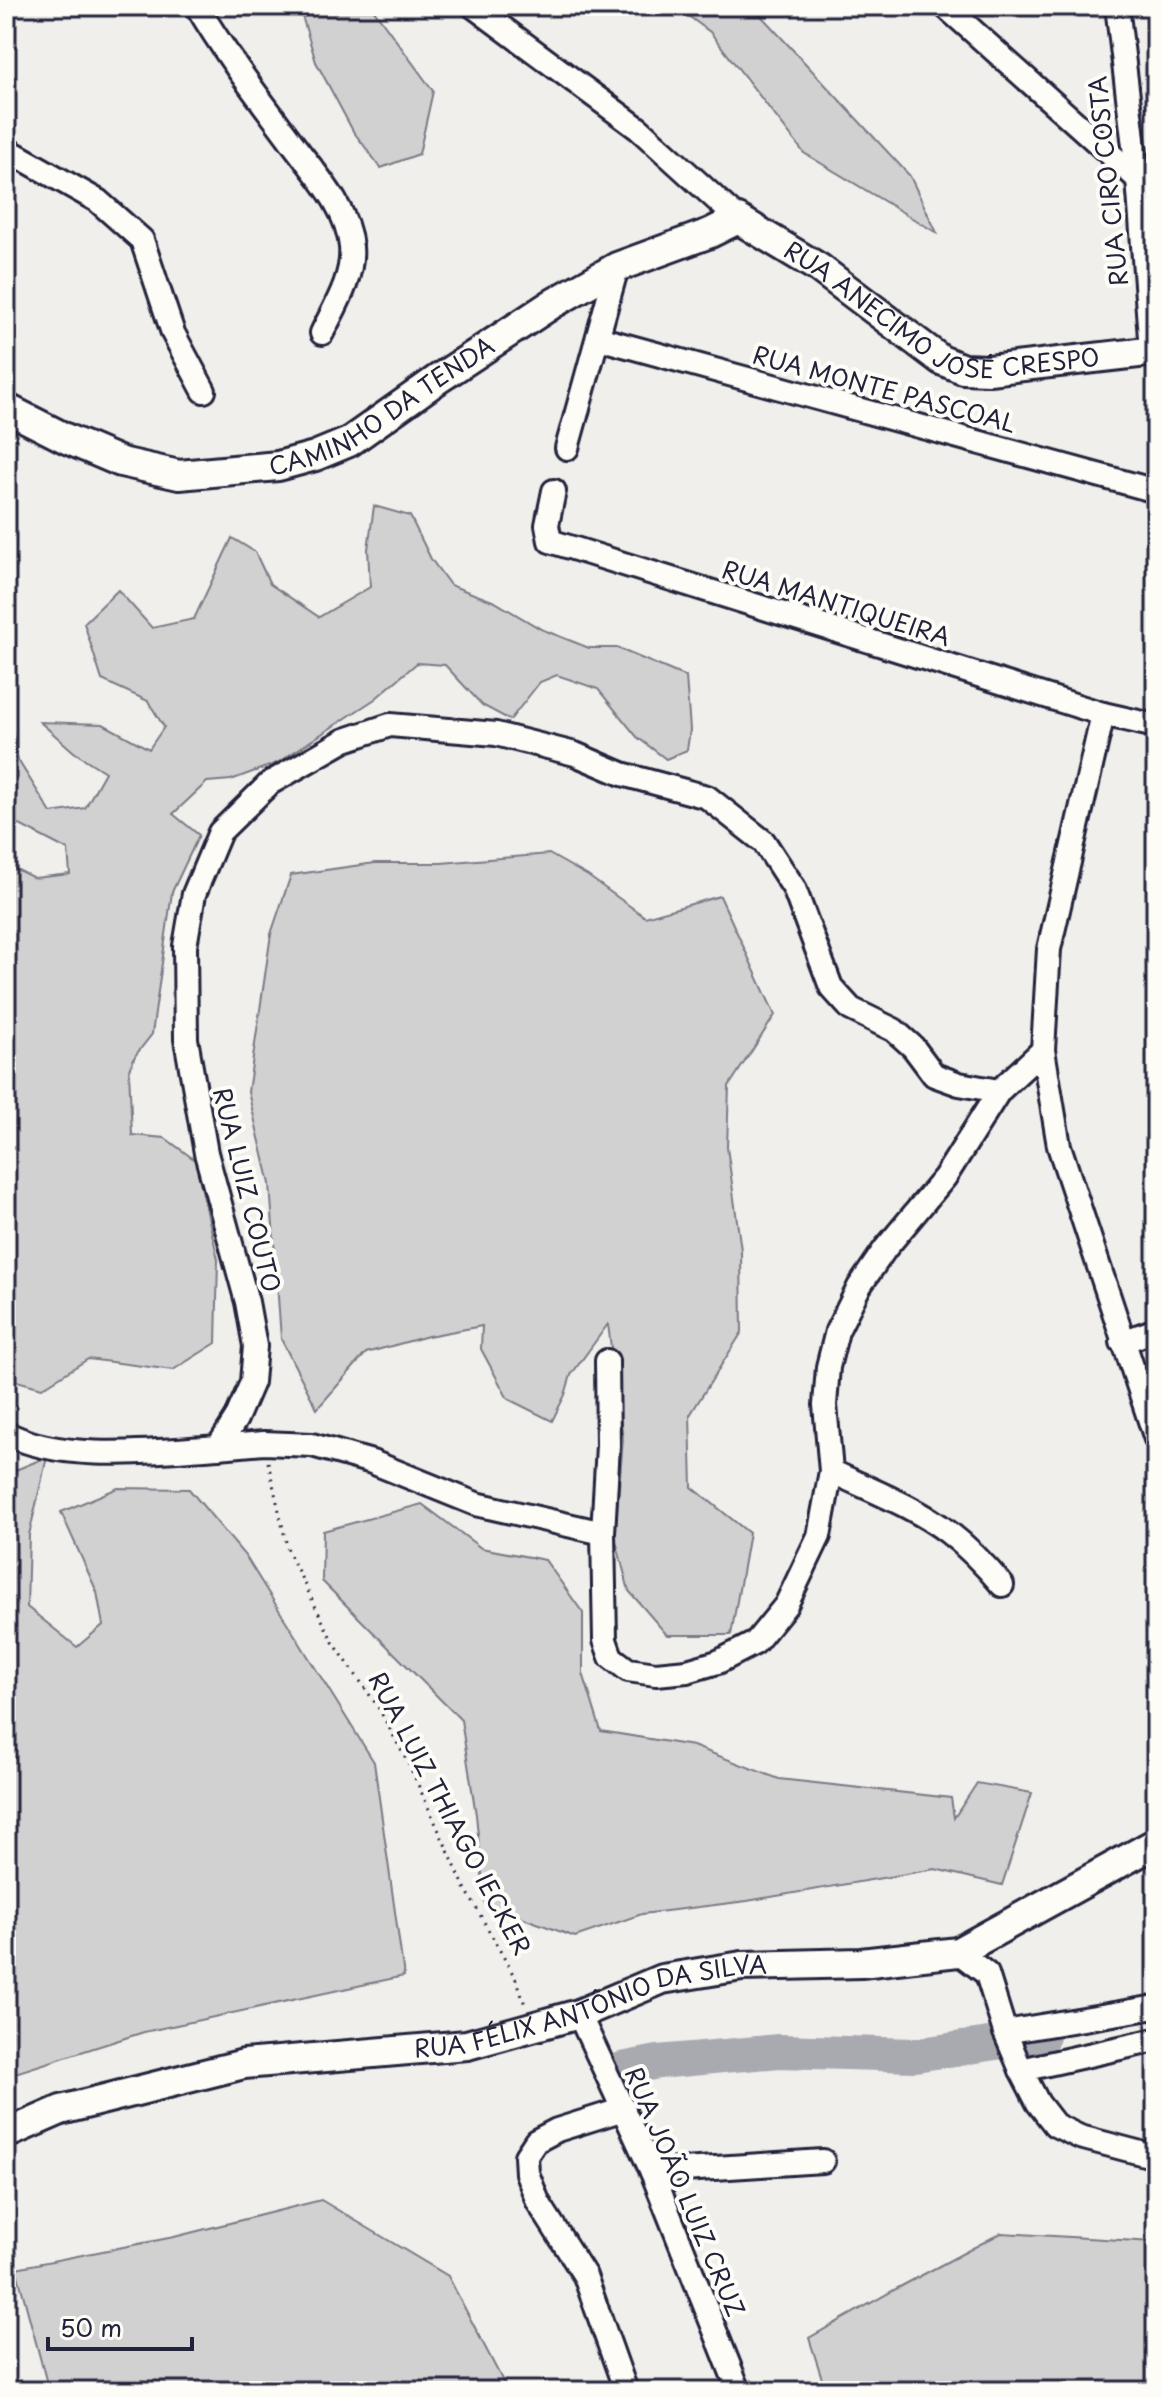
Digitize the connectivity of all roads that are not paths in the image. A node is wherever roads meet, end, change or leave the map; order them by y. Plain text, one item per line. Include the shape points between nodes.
1 (197, 6) edge
2 (473, 6) edge
3 (945, 6) edge
4 (1117, 6) edge
5 (6, 149) edge
6 (1138, 179) junction
7 (738, 219) junction
8 (617, 267) junction
9 (322, 333) dead end
10 (598, 338) junction
11 (1154, 351) edge
12 (204, 391) dead end
13 (6, 408) edge
14 (567, 448) dead end
15 (554, 491) dead end
16 (1156, 491) edge
17 (1103, 714) junction
18 (1156, 726) edge
19 (1043, 1050) junction
20 (999, 1091) junction
21 (1156, 1330) edge
22 (1122, 1342) junction
23 (607, 1361) dead end
24 (6, 1433) edge
25 (1156, 1439) edge
26 (218, 1447) junction
27 (831, 1471) junction
28 (603, 1533) junction
29 (1002, 1585) dead end
30 (1156, 1843) edge
31 (958, 1952) junction
32 (1156, 2007) edge
33 (579, 2014) junction
34 (1005, 2032) junction
35 (1156, 2040) edge
36 (1021, 2070) junction
37 (624, 2109) junction
38 (6, 2134) edge
39 (1156, 2157) edge
40 (823, 2161) dead end
41 (652, 2172) junction
42 (626, 2391) edge
43 (739, 2391) edge

1 - 9 street via 347,222 352,250 345,283
2 - 7 street via 639,129
3 - 6 street
4 - 6 street, RUA CIRO COSTA
5 - 12 street via 98,201 142,240 173,333
6 - 11 street, RUA CIRO COSTA
7 - 8 street, CAMINHO DA TENDA
7 - 11 street, RUA ANECIMO JOSÉ CRESPO via 819,268 941,360 963,369
8 - 10 street
8 - 13 street, CAMINHO DA TENDA via 539,313 349,442 278,466 179,475 121,462
10 - 14 street
10 - 16 street, RUA MONTE PASCOAL
15 - 17 street, RUA MANTIQUEIRA via 547,525 550,541
17 - 18 street, RUA MANTIQUEIRA
17 - 19 street via 1049,949
19 - 20 street
19 - 22 street via 1059,1146
20 - 26 street, RUA LUIZ COUTO via 934,1075 894,1030 851,1009 831,987 794,888 764,842 707,797 496,734 390,725 345,740 270,783 220,832 194,894 185,946 186,1039 206,1153 255,1346 252,1382
20 - 27 street via 945,1177 859,1287 837,1331 825,1405
21 - 22 street
22 - 25 street
23 - 28 street
24 - 26 street via 51,1447 117,1454
26 - 28 street via 312,1445 372,1462 476,1504
27 - 28 street via 819,1536 786,1605 755,1643 687,1671 628,1670 611,1657 605,1640
27 - 29 street via 948,1532
30 - 31 street, RUA FÉLIX ANTÔNIO DA SILVA
31 - 33 street, RUA FÉLIX ANTÔNIO DA SILVA via 861,1963 742,1966 662,1979
31 - 34 street via 987,1974
32 - 34 street
33 - 37 street, RUA JOÃO LUIZ CRUZ
33 - 38 street, RUA FÉLIX ANTÔNIO DA SILVA via 467,2045 244,2064 61,2110
34 - 36 street
35 - 36 street
36 - 39 street via 1055,2125
37 - 41 street, RUA JOÃO LUIZ CRUZ
37 - 42 street via 557,2130 536,2141 526,2156 538,2202 585,2276
40 - 41 street
41 - 43 street, RUA JOÃO LUIZ CRUZ

